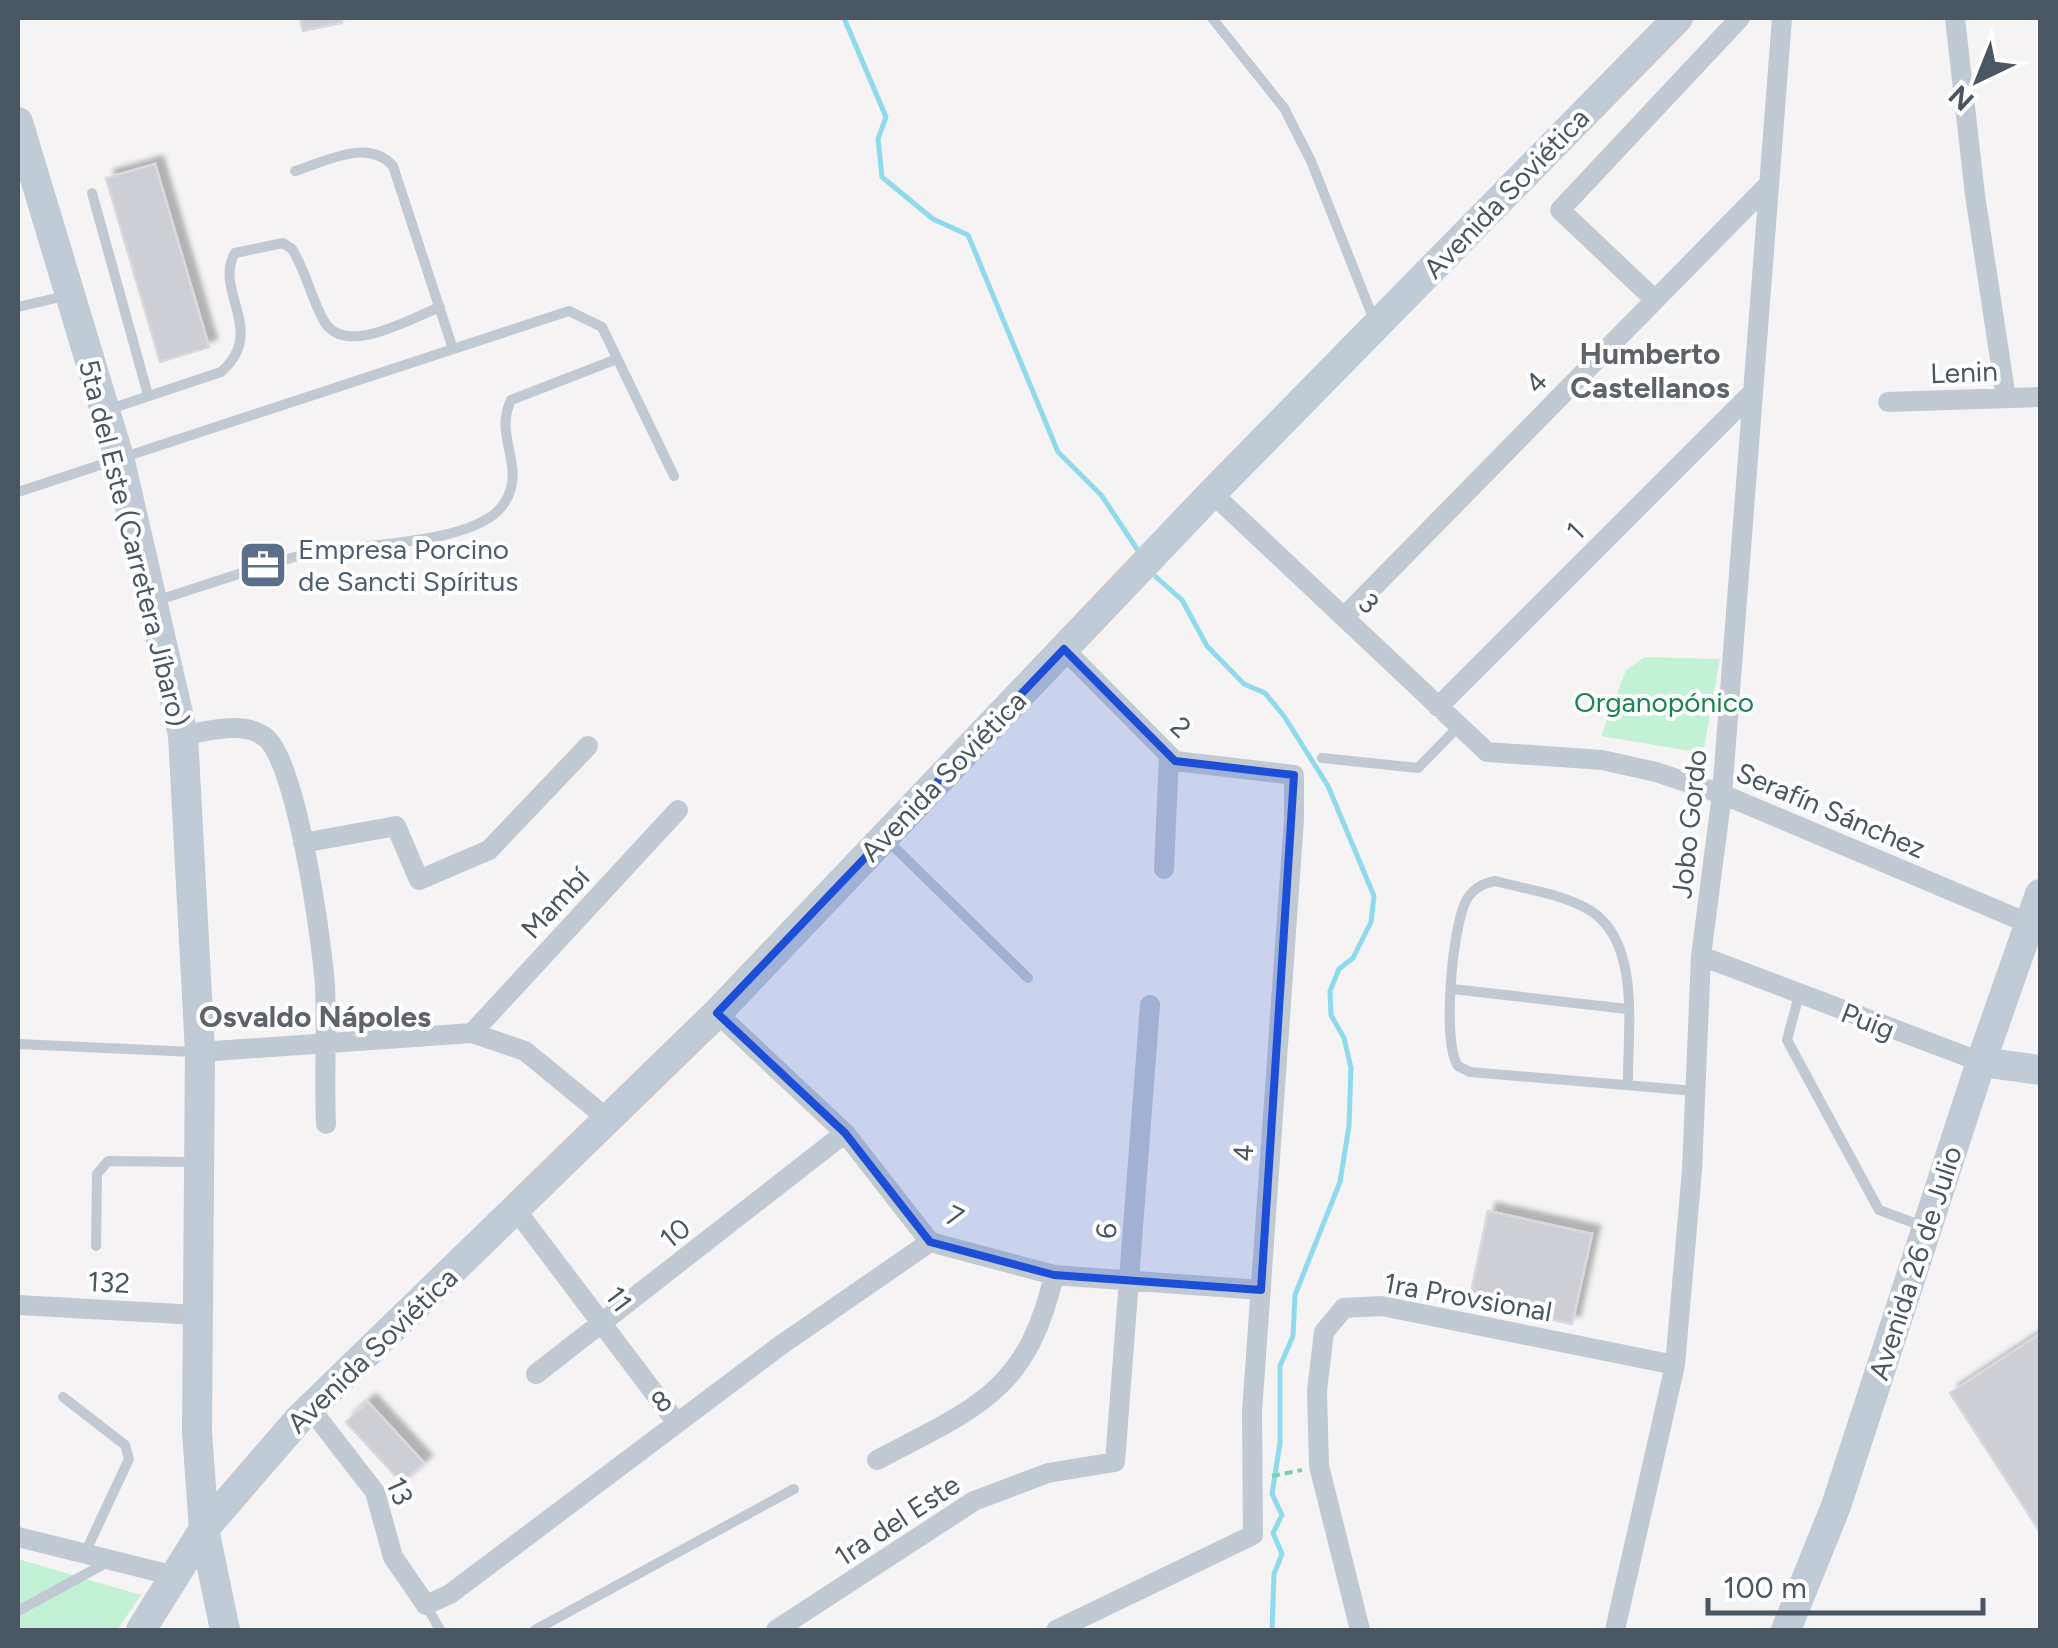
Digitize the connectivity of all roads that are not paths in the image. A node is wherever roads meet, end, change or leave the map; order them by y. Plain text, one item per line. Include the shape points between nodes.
1 (1212, 18) edge
2 (1678, 18) edge
3 (1740, 18) edge
4 (1782, 18) edge
5 (1955, 18) edge
6 (18, 122) edge
7 (295, 171) dead end
8 (1767, 186) junction
9 (92, 194) dead end
10 (70, 294) junction
11 (1655, 300) junction
12 (18, 307) edge
13 (440, 307) junction
14 (1376, 326) junction
15 (453, 348) junction
16 (617, 359) junction
17 (1751, 394) junction
18 (148, 395) junction
19 (2040, 397) edge
20 (2006, 398) junction
21 (1888, 402) dead end
22 (105, 411) junction
23 (119, 458) junction
24 (674, 476) dead end
25 (18, 492) edge
26 (1212, 493) junction
27 (154, 602) junction
28 (1344, 617) junction
29 (1064, 649) junction
30 (1438, 707) junction
31 (1458, 728) junction
32 (183, 735) junction
33 (588, 746) dead end
34 (1487, 752) joint
35 (1168, 754) junction
36 (1322, 758) dead end
37 (1294, 775) joint
38 (1722, 794) junction
39 (678, 810) dead end
40 (884, 838) junction
41 (303, 844) junction
42 (1164, 869) dead end
43 (2040, 894) edge
44 (2030, 924) junction
45 (1701, 956) junction
46 (1028, 978) dead end
47 (1453, 990) junction
48 (1800, 994) junction
49 (1150, 1005) dead end
50 (1627, 1009) junction
51 (717, 1013) junction
52 (472, 1033) junction
53 (323, 1042) junction
54 (18, 1044) edge
55 (200, 1052) junction
56 (1981, 1062) junction
57 (2040, 1070) edge
58 (1628, 1085) junction
59 (1696, 1092) junction
60 (609, 1120) junction
61 (326, 1124) dead end
62 (845, 1133) junction
63 (200, 1162) junction
64 (516, 1210) junction
65 (1927, 1228) junction
66 (930, 1242) junction
67 (96, 1246) dead end
68 (1054, 1275) junction
69 (1130, 1282) junction
70 (1260, 1290) junction
71 (18, 1305) edge
72 (198, 1315) junction
73 (604, 1324) junction
74 (1675, 1365) junction
75 (536, 1374) dead end
76 (63, 1397) dead end
77 (310, 1408) junction
78 (678, 1423) junction
79 (197, 1432) junction
80 (269, 1452) junction
81 (877, 1460) dead end
82 (1115, 1462) joint
83 (794, 1488) dead end
84 (204, 1528) junction
85 (18, 1537) edge
86 (85, 1553) junction
87 (111, 1560) junction
88 (175, 1576) junction
89 (426, 1605) junction
90 (18, 1611) edge
91 (147, 1622) edge
92 (224, 1630) edge
93 (440, 1630) edge
94 (535, 1630) edge
95 (776, 1630) edge
96 (1056, 1630) edge
97 (1360, 1630) edge
98 (1615, 1630) edge
99 (1786, 1630) edge

1 - 14 lane via 1284,108
2 - 14 main road, Avenida Soviética
3 - 11 street via 1560,210
4 - 8 street, Jobo Gordo
5 - 20 street
6 - 10 main road, 5ta del Este (Carretera Jíbaro)
7 - 13 lane via 367,150 383,155 393,166
8 - 11 street, 4
8 - 17 street, Jobo Gordo
9 - 18 lane
10 - 12 lane
10 - 22 main road, 5ta del Este (Carretera Jíbaro)
11 - 28 street, 4
13 - 15 lane
13 - 18 lane via 358,338 339,336 326,325 292,248 283,243 235,253 231,273 242,347 236,359 221,372
14 - 26 main road, Avenida Soviética
15 - 16 lane via 569,311 602,328
15 - 23 lane
16 - 24 lane
16 - 27 lane via 511,400 502,419 515,481 490,518 453,532 304,554
17 - 30 street, 1
17 - 38 street, Jobo Gordo
18 - 22 lane
19 - 20 street, Lenin
20 - 21 street, Lenin
22 - 23 main road, 5ta del Este (Carretera Jíbaro)
23 - 25 lane
23 - 27 main road, 5ta del Este (Carretera Jíbaro)
26 - 28 street, 3
26 - 29 main road, Avenida Soviética
27 - 32 main road, 5ta del Este (Carretera Jíbaro)
28 - 30 street, 3
29 - 35 street, 2
29 - 40 main road, Avenida Soviética
30 - 31 street, 3
31 - 34 street, 3
31 - 36 lane via 1418,768
32 - 41 street via 239,728 264,736 280,755
32 - 55 main road, 5ta del Este (Carretera Jíbaro)
33 - 41 street via 489,850 420,880 396,826
34 - 38 street, Serafín Sánchez via 1602,760
35 - 37 street, 2 via 1176,761
35 - 42 street
37 - 70 street, 4
38 - 44 street, Serafín Sánchez
38 - 45 street, Jobo Gordo
39 - 52 street, Mambí
40 - 46 lane
40 - 51 main road, Avenida Soviética
41 - 53 street via 325,987
43 - 44 main road, Avenida 26 de Julio
44 - 56 main road, Avenida 26 de Julio
45 - 48 street, Puig
45 - 59 street, Jobo Gordo
47 - 50 lane
47 - 50 lane via 1465,902 1495,881 1568,901 1604,921 1620,948
47 - 58 lane via 1448,1042 1458,1066
48 - 56 street, Puig
48 - 65 lane via 1787,1040 1879,1210
49 - 69 street, 6
50 - 58 lane
51 - 60 main road, Avenida Soviética
51 - 62 street, 7
52 - 53 street
52 - 60 street via 526,1051
53 - 55 street
53 - 61 street
54 - 55 lane
55 - 63 main road, 5ta del Este (Carretera Jíbaro)
56 - 57 main road, Puig
56 - 65 main road, Avenida 26 de Julio
58 - 59 lane
59 - 74 street, Jobo Gordo
60 - 64 main road, Avenida Soviética
62 - 66 street, 7
62 - 73 street, 10
63 - 67 lane via 108,1161 97,1174
63 - 72 main road, 5ta del Este (Carretera Jíbaro)
64 - 73 street, 11
64 - 77 main road, Avenida Soviética
65 - 99 main road, Avenida 26 de Julio via 1836,1506
66 - 68 street, 7
66 - 78 street, 8
68 - 69 street, 7
68 - 81 street via 1044,1319 1004,1384 981,1404
69 - 70 street, 7
69 - 82 street, 6
70 - 96 street, 4 via 1252,1535
71 - 72 street, 132
72 - 79 main road, 5ta del Este (Carretera Jíbaro)
73 - 75 street, 10
73 - 78 street, 11
74 - 97 street, 1ra Provsional via 1382,1306 1344,1308 1324,1332 1316,1391 1318,1466
74 - 98 street, Jobo Gordo
76 - 86 lane via 125,1445 129,1459
77 - 80 main road, Avenida Soviética
77 - 89 street, 13 via 375,1492 393,1557
78 - 89 street, 8 via 450,1594
79 - 80 main road via 224,1470 250,1465
79 - 84 main road, 5ta del Este (Carretera Jíbaro)
80 - 84 main road, Avenida Soviética
82 - 95 street, 1ra del Este via 1048,1473 974,1501
83 - 94 lane
84 - 88 main road, Avenida Soviética
84 - 92 main road, 5ta del Este (Carretera Jíbaro)
85 - 86 street
86 - 87 street
87 - 88 street
87 - 90 lane
88 - 91 main road, Avenida Soviética
89 - 93 lane
91 - 92 main road via 178,1597 199,1598 215,1610

